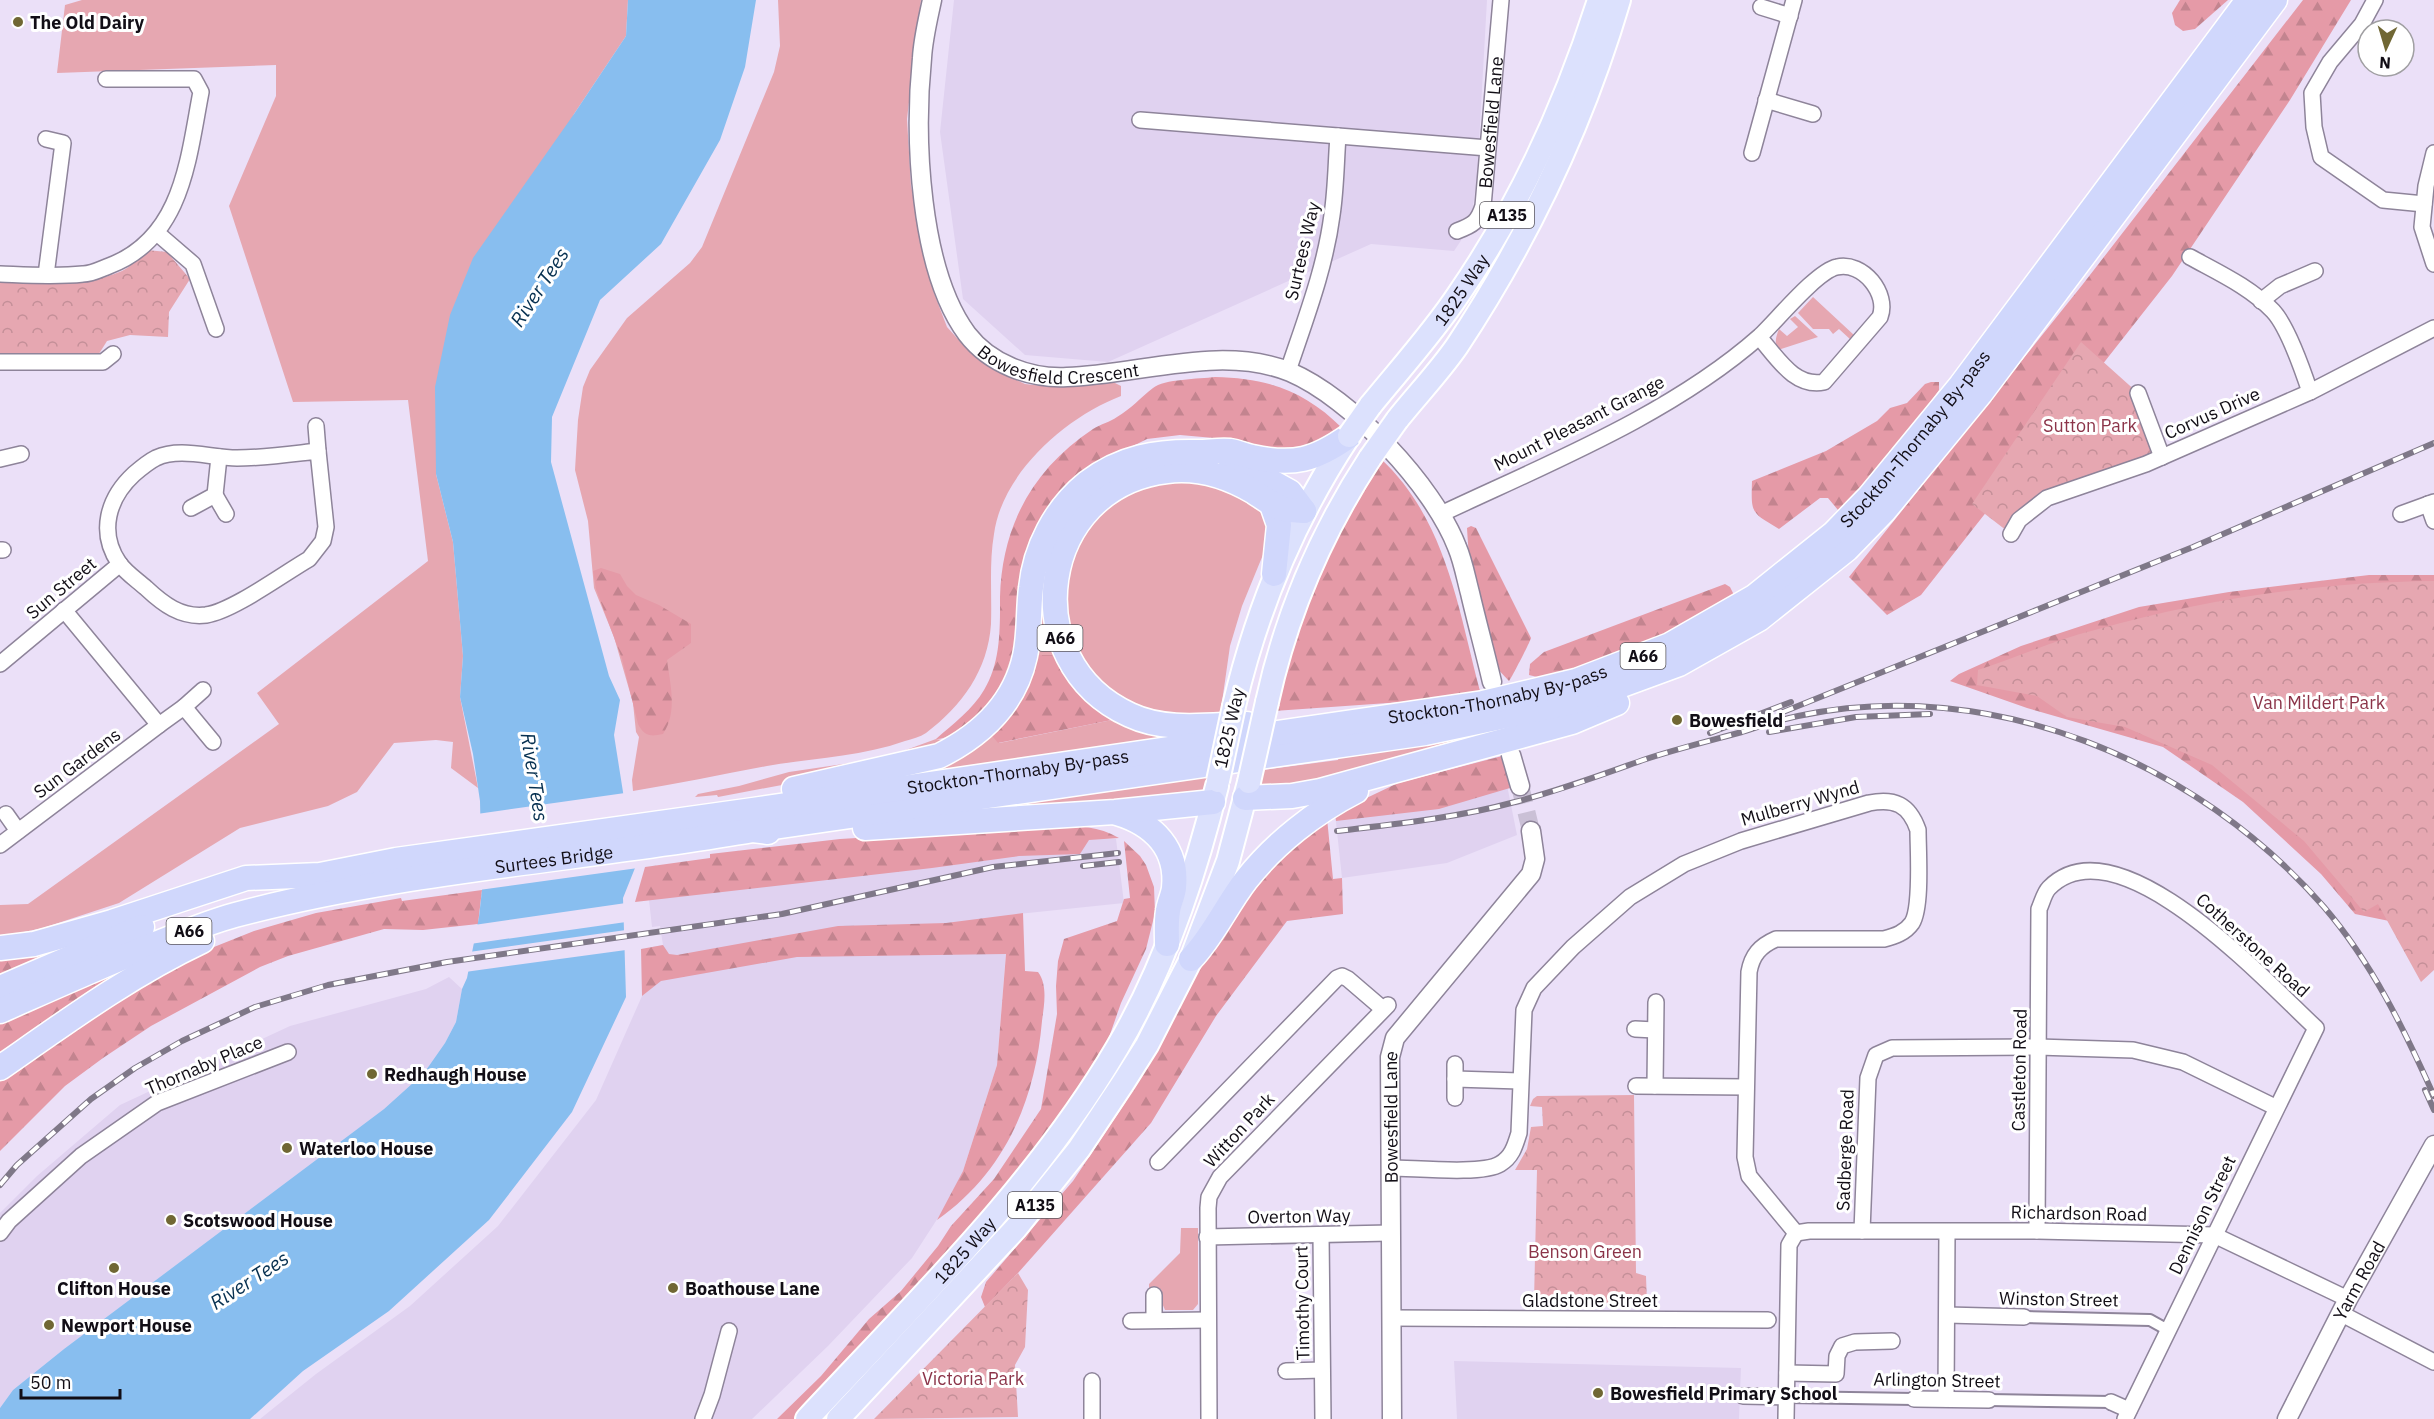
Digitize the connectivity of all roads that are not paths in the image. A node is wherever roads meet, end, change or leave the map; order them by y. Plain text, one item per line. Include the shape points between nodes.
1 (932, 0) edge
2 (1501, 0) edge
3 (1599, 0) edge
4 (1619, 0) edge
5 (1794, 0) edge
6 (2248, 0) edge
7 (2275, 0) edge
8 (2375, 0) edge
9 (1761, 7) dead end
10 (1790, 16) junction
11 (106, 79) dead end
12 (1766, 100) junction
13 (1813, 114) dead end
14 (1140, 120) dead end
15 (1338, 136) junction
16 (45, 139) dead end
17 (1488, 148) junction
18 (1752, 153) dead end
19 (2434, 153) edge
20 (2424, 204) junction
21 (1457, 231) dead end
22 (157, 233) junction
23 (2190, 257) dead end
24 (2434, 264) edge
25 (2316, 271) dead end
26 (0, 274) edge
27 (46, 275) junction
28 (2261, 301) junction
29 (2434, 328) edge
30 (216, 329) dead end
31 (1759, 337) junction
32 (113, 354) dead end
33 (0, 362) edge
34 (1288, 371) junction
35 (2310, 392) junction
36 (2138, 393) dead end
37 (316, 426) dead end
38 (1349, 436) junction
39 (318, 451) junction
40 (1200, 452) junction
41 (21, 454) dead end
42 (219, 457) junction
43 (2162, 457) junction
44 (0, 459) edge
45 (215, 495) junction
46 (1271, 502) junction
47 (2431, 503) edge
48 (191, 508) dead end
49 (1304, 511) junction
50 (226, 514) dead end
51 (1441, 514) junction
52 (2401, 514) dead end
53 (2434, 521) edge
54 (1329, 526) junction
55 (2011, 534) dead end
56 (120, 564) junction
57 (1274, 574) junction
58 (64, 610) junction
59 (1759, 620) junction
60 (0, 664) edge
61 (1492, 682) dead end
62 (203, 690) dead end
63 (184, 707) junction
64 (1372, 719) junction
65 (159, 725) junction
66 (213, 742) dead end
67 (1511, 755) dead end
68 (1393, 772) junction
69 (1520, 786) tunnel mouth
70 (1247, 790) junction
71 (1215, 792) junction
72 (1115, 813) junction
73 (6, 814) dead end
74 (707, 827) junction
75 (753, 830) junction
76 (18, 831) junction
77 (1531, 831) tunnel mouth
78 (0, 845) edge
79 (320, 875) junction
80 (395, 875) junction
81 (2039, 909) joint
82 (1167, 944) junction
83 (0, 948) edge
84 (1191, 959) junction
85 (0, 988) edge
86 (1656, 1002) dead end
87 (0, 1011) edge
88 (2316, 1028) joint
89 (1635, 1029) dead end
90 (1655, 1030) junction
91 (2038, 1047) junction
92 (288, 1052) dead end
93 (0, 1068) edge
94 (1520, 1081) junction
95 (1636, 1086) dead end
96 (1654, 1086) junction
97 (1746, 1087) junction
98 (1455, 1098) dead end
99 (2276, 1107) junction
100 (2431, 1149) edge
101 (1158, 1162) dead end
102 (1391, 1168) junction
103 (1862, 1231) junction
104 (2037, 1231) junction
105 (1947, 1232) junction
106 (0, 1233) edge
107 (1390, 1233) junction
108 (1796, 1233) junction
109 (1321, 1235) junction
110 (2214, 1235) junction
111 (1208, 1237) junction
112 (1154, 1295) dead end
113 (2344, 1306) junction
114 (1947, 1315) junction
115 (2024, 1317) joint
116 (1392, 1318) junction
117 (1154, 1320) junction
118 (1208, 1320) junction
119 (1768, 1320) joint
120 (1787, 1320) junction
121 (1131, 1321) dead end
122 (2168, 1330) junction
123 (729, 1331) dead end
124 (1892, 1341) dead end
125 (2434, 1362) edge
126 (1322, 1370) junction
127 (1286, 1371) dead end
128 (1787, 1373) junction
129 (1092, 1381) dead end
130 (1743, 1396) dead end
131 (1786, 1396) junction
132 (1914, 1399) joint
133 (1946, 1399) junction
134 (1989, 1400) joint
135 (2111, 1402) joint
136 (2127, 1414) edge
137 (703, 1419) edge
138 (807, 1419) edge
139 (838, 1419) edge
140 (1092, 1419) edge
141 (1209, 1419) edge
142 (1323, 1419) edge
143 (1392, 1419) edge
144 (1786, 1419) edge
145 (2287, 1419) edge

1 - 34 street, Bowesfield Crescent via 921,65 920,168 927,226 941,279 952,310 969,336 986,353 1010,367 1041,377 1093,376 1223,360 1255,362
2 - 17 street, Bowesfield Lane
3 - 38 main road, 1825 Way / A135, bridge via 1555,121 1501,227 1448,309
4 - 54 main road, 1825 Way / A135, bridge via 1574,130 1506,267 1456,348 1370,458
5 - 10 street
6 - 64 highway, Stockton-Thornaby By-pass / A66 via 1961,385 1869,497 1834,533 1754,597 1670,645 1576,681 1483,703
7 - 59 highway, Stockton-Thornaby By-pass / A66 via 1980,394 1899,493 1847,549
8 - 20 street via 2312,93 2321,157 2383,200
9 - 10 street
10 - 12 street
11 - 22 street via 194,79 201,92 183,182
12 - 13 street
12 - 18 street
14 - 15 street
15 - 17 street
15 - 34 street, Surtees Way via 1326,250
16 - 27 street via 63,143
17 - 21 street, Bowesfield Lane via 1479,220
19 - 20 street
20 - 24 street via 2422,227
22 - 27 street via 126,259 106,267 86,274
22 - 30 street via 193,264
23 - 28 street
25 - 28 street via 2280,286
26 - 27 street
28 - 35 street via 2274,312
29 - 35 street, Corvus Drive
31 - 31 street, Mount Pleasant Grange via 1821,275 1836,267 1860,272 1879,291 1880,317 1824,382 1809,384 1797,379
31 - 51 street, Mount Pleasant Grange via 1658,409
32 - 33 street via 104,362
34 - 51 street, Bowesfield Crescent via 1317,385 1367,426 1405,464
35 - 43 street, Corvus Drive
36 - 43 street
37 - 39 street
38 - 40 highway via 1304,460 1272,460 1231,451
38 - 49 main road, 1825 Way / A135
39 - 42 street
39 - 56 street via 326,526 319,548 309,559 224,609 205,615 178,612 162,603
40 - 49 highway via 1252,471 1290,492
40 - 74 highway via 1170,451 1133,458 1087,483 1069,500 1041,545 1034,569 1028,635 1019,675 1002,708 976,734 929,759 739,800
41 - 44 street
42 - 45 street
42 - 56 street via 167,454 148,462 124,484 111,505 108,521
43 - 55 street, Corvus Drive via 2047,498 2019,520
45 - 48 street
45 - 50 street
46 - 49 highway, A66 via 1282,509
46 - 57 highway, A135 via 1279,525
46 - 64 highway, A66 via 1236,482 1184,470 1141,477 1102,498 1078,523 1061,554 1057,571 1056,624 1068,657 1101,698 1148,722 1183,726
47 - 52 street
47 - 53 street
49 - 54 main road
49 - 57 main road, 1825 Way / A135
51 - 61 street via 1458,548
54 - 70 main road, 1825 Way / A135, bridge via 1280,651
56 - 58 street, Sun Street
57 - 71 main road, 1825 Way / A135, bridge via 1246,656
58 - 60 street, Sun Street
58 - 65 street
59 - 68 highway, A66 via 1733,647 1673,680 1572,722
59 - 75 highway, Stockton-Thornaby By-pass / A66 via 1679,664 1581,700 1425,733
62 - 63 street, Sun Gardens
63 - 65 street, Sun Gardens
63 - 66 street
64 - 74 highway, Stockton-Thornaby By-pass / A66
65 - 76 street, Sun Gardens
67 - 69 street
68 - 70 highway, A66 via 1292,796
68 - 84 highway via 1329,805 1272,852 1247,879 1208,941
70 - 71 main road
70 - 84 main road, 1825 Way / A135 via 1222,879
71 - 72 highway, A66
71 - 82 main road, 1825 Way / A135 via 1196,864
72 - 75 highway, A66 via 802,834
72 - 82 highway, A66 via 1136,819 1154,831 1167,848 1174,869 1174,890 1168,911
73 - 76 street
74 - 75 highway, A66
74 - 80 highway, Surtees Bridge / A66
76 - 78 street, Sun Gardens
77 - 102 street, Bowesfield Lane via 1535,859 1531,874 1395,1038 1390,1057
79 - 80 highway, A66
79 - 83 highway, A66 via 246,879 34,944
79 - 85 highway, A66 via 200,905
80 - 87 highway, A66 via 355,888 232,915 116,959
80 - 93 highway via 373,894 261,919 168,957 106,994
81 - 88 street, Cotherstone Road via 2048,890 2066,876 2092,870 2133,881 2170,899 2202,923
81 - 91 street, Castleton Road
82 - 138 main road, 1825 Way / A135 via 1118,1047 1039,1162 994,1219
84 - 139 main road, 1825 Way / A135 via 1147,1045 1072,1157 1016,1228
86 - 90 street
88 - 99 street, Dennison Street
89 - 90 street
90 - 96 street
91 - 99 street, Sadberge Road via 2133,1050 2183,1062
91 - 103 street, Sadberge Road via 1892,1048 1876,1055 1868,1078
91 - 104 street, Castleton Road
92 - 106 street, Thornaby Place via 157,1103 81,1156
94 - 97 street, Mulberry Wynd via 1522,1021 1534,988 1630,897 1658,878 1715,850 1869,802 1896,802 1907,809 1918,830 1918,900 1912,923 1896,936 1884,939 1776,939 1760,948 1749,972
94 - 98 street via 1455,1072
94 - 102 street, Mulberry Wynd via 1519,1133 1515,1148 1500,1164 1477,1169
95 - 96 street
96 - 97 street
97 - 108 street, Mulberry Wynd via 1744,1157 1749,1176
99 - 110 street, Dennison Street
100 - 113 street, Yarm Road
101 - 111 street, Witton Park via 1337,978 1348,979 1386,1007 1220,1177 1209,1197
102 - 107 street, Bowesfield Lane
103 - 105 street, Richardson Road
103 - 108 street, Richardson Road
104 - 105 street, Richardson Road
104 - 110 street, Richardson Road
105 - 114 street
107 - 109 street, Overton Way
107 - 116 street, Bowesfield Lane
108 - 120 street via 1789,1245
109 - 111 street, Overton Way
109 - 126 street, Timothy Court
110 - 113 street, Richardson Road
110 - 122 street, Dennison Street
111 - 118 street, Witton Park
112 - 117 street
113 - 125 street, Richardson Road
113 - 145 street, Yarm Road
114 - 115 street, Winston Street
114 - 133 street
115 - 122 street, Winston Street via 2150,1320
116 - 119 street, Gladstone Street
116 - 143 street, Bowesfield Lane
117 - 118 street
117 - 121 street
118 - 141 street, Witton Park
119 - 120 street, Gladstone Street
120 - 128 street
122 - 136 street, Dennison Street
123 - 137 street
124 - 128 street via 1842,1346 1836,1374
126 - 127 street, Timothy Court
126 - 142 street, Timothy Court
128 - 131 street
129 - 140 street
130 - 131 street, Arlington Street
131 - 132 street, Arlington Street
131 - 144 street
132 - 133 street, Arlington Street
133 - 134 street, Arlington Street
134 - 135 street, Arlington Street
135 - 136 street, Arlington Street

